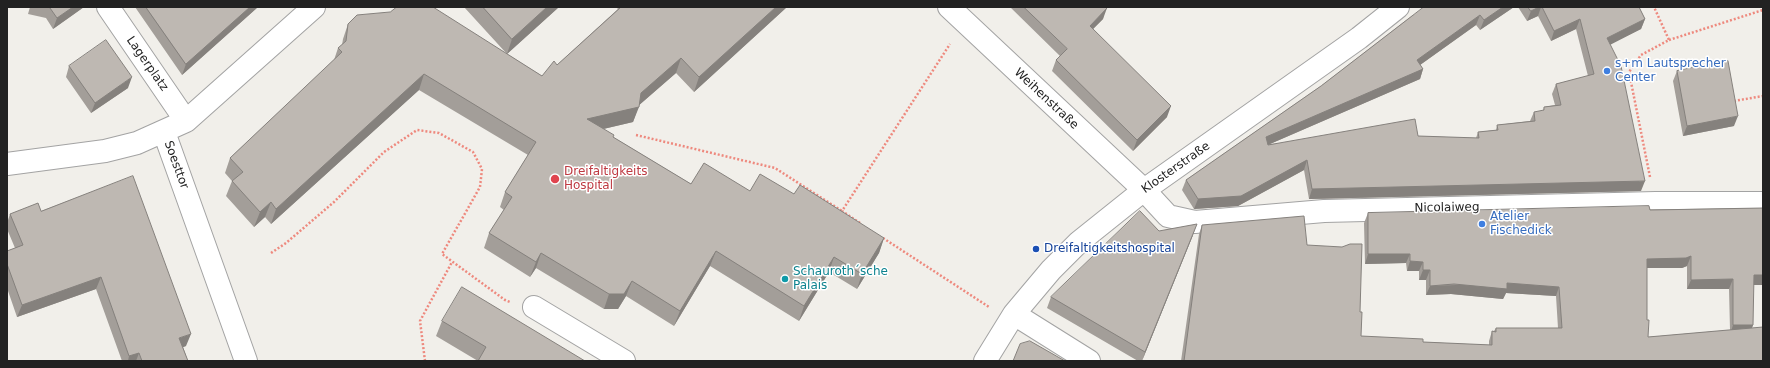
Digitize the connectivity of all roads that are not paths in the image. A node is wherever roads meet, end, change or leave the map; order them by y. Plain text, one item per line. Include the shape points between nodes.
1 (108, 7) edge
2 (314, 7) edge
3 (949, 7) edge
4 (1398, 7) edge
5 (186, 121) junction
6 (164, 132) junction
7 (7, 164) edge
8 (1144, 190) junction
9 (1763, 203) edge
10 (534, 307) road end
11 (1011, 317) junction
12 (246, 361) edge
13 (624, 361) edge
14 (985, 361) edge
15 (1089, 361) edge

1 - 5 street, Lagerplatz
2 - 5 street, Soesttor
3 - 8 street, Weihenstraße
4 - 8 street, Klosterstraße via 1359,38
5 - 6 street, Soesttor
6 - 7 street via 137,143 105,151
6 - 12 street, Soesttor
8 - 9 street, Nicolaiweg via 1168,216 1195,222 1324,212 1656,203
8 - 11 street, Klosterstraße via 1079,242
10 - 13 street
11 - 14 street, Klosterstraße
11 - 15 street

